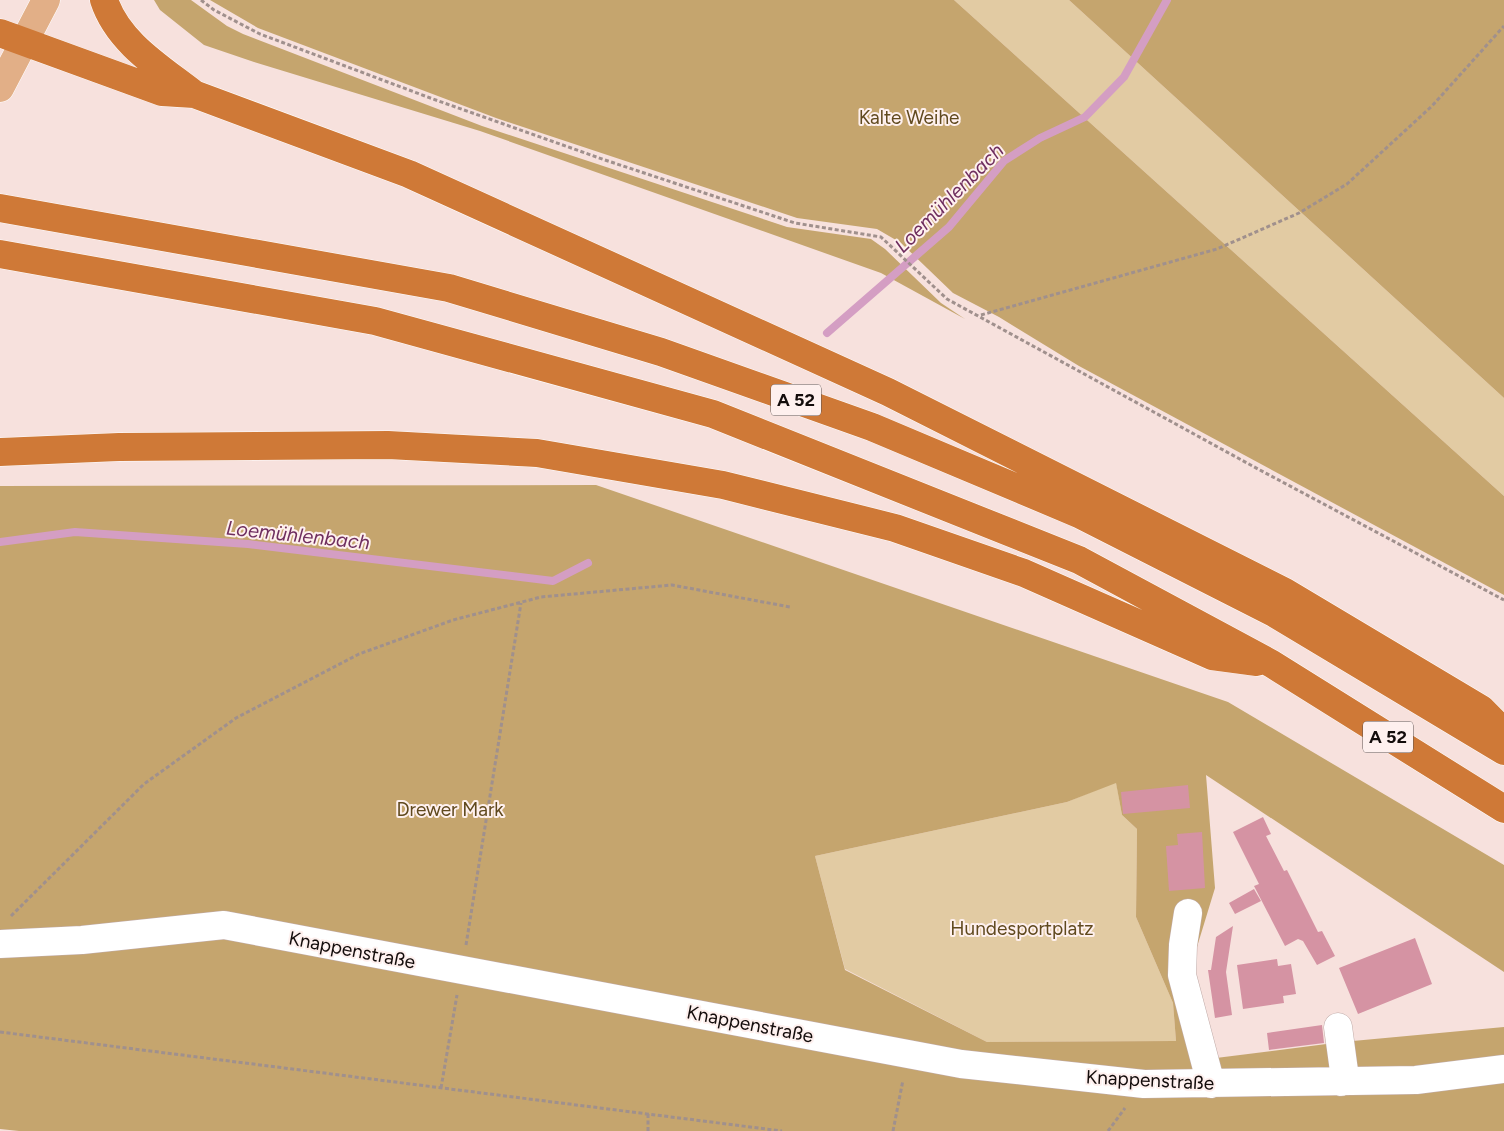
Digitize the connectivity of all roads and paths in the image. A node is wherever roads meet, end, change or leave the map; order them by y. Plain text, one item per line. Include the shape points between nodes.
1 (46, 0) edge
2 (104, 0) edge
3 (201, 0) edge
4 (1504, 26) edge
5 (12, 37) edge
6 (0, 88) edge
7 (194, 94) junction
8 (0, 208) edge
9 (5, 255) edge
10 (980, 315) junction
11 (0, 452) edge
12 (1504, 600) edge
13 (521, 602) junction
14 (790, 607) dead end
15 (1272, 664) junction
16 (1504, 732) edge
17 (1504, 750) edge
18 (1504, 809) edge
19 (1188, 913) dead end
20 (4, 932) edge
21 (462, 970) junction
22 (1338, 1027) dead end
23 (0, 1032) edge
24 (908, 1054) junction
25 (1504, 1069) edge
26 (1341, 1082) junction
27 (1211, 1084) junction
28 (441, 1088) junction
29 (648, 1114) junction
30 (648, 1131) edge
31 (782, 1131) edge
32 (893, 1131) edge

1 - 5 main road
2 - 7 highway via 128,40
3 - 10 path via 260,34 442,102 794,223 881,237 947,299
4 - 10 path via 1432,106 1347,184 1299,213 1216,249
5 - 6 main road
5 - 7 highway via 162,92
7 - 16 highway via 409,174 888,392 1286,592 1481,709
8 - 17 highway, A 52 via 449,288 661,352 872,427 1079,514 1274,613
9 - 15 highway, A 52 via 375,321 712,414 1079,560
10 - 12 path via 1034,348
11 - 15 highway via 118,447 388,445 547,455 723,485 895,528 1024,573 1212,656
13 - 14 path via 541,597 672,585
13 - 20 path via 453,620 359,654 236,718 144,784
13 - 21 path
15 - 18 highway, A 52
19 - 27 lane via 1182,974
20 - 21 lane, Knappenstraße via 82,940 224,925
21 - 24 lane, Knappenstraße
21 - 28 path
22 - 26 lane via 1344,1071
23 - 28 path
24 - 27 lane, Knappenstraße via 962,1064 1144,1084
24 - 32 path
25 - 26 lane, Knappenstraße via 1416,1080
26 - 27 lane, Knappenstraße
28 - 29 path
29 - 30 path
29 - 31 path

